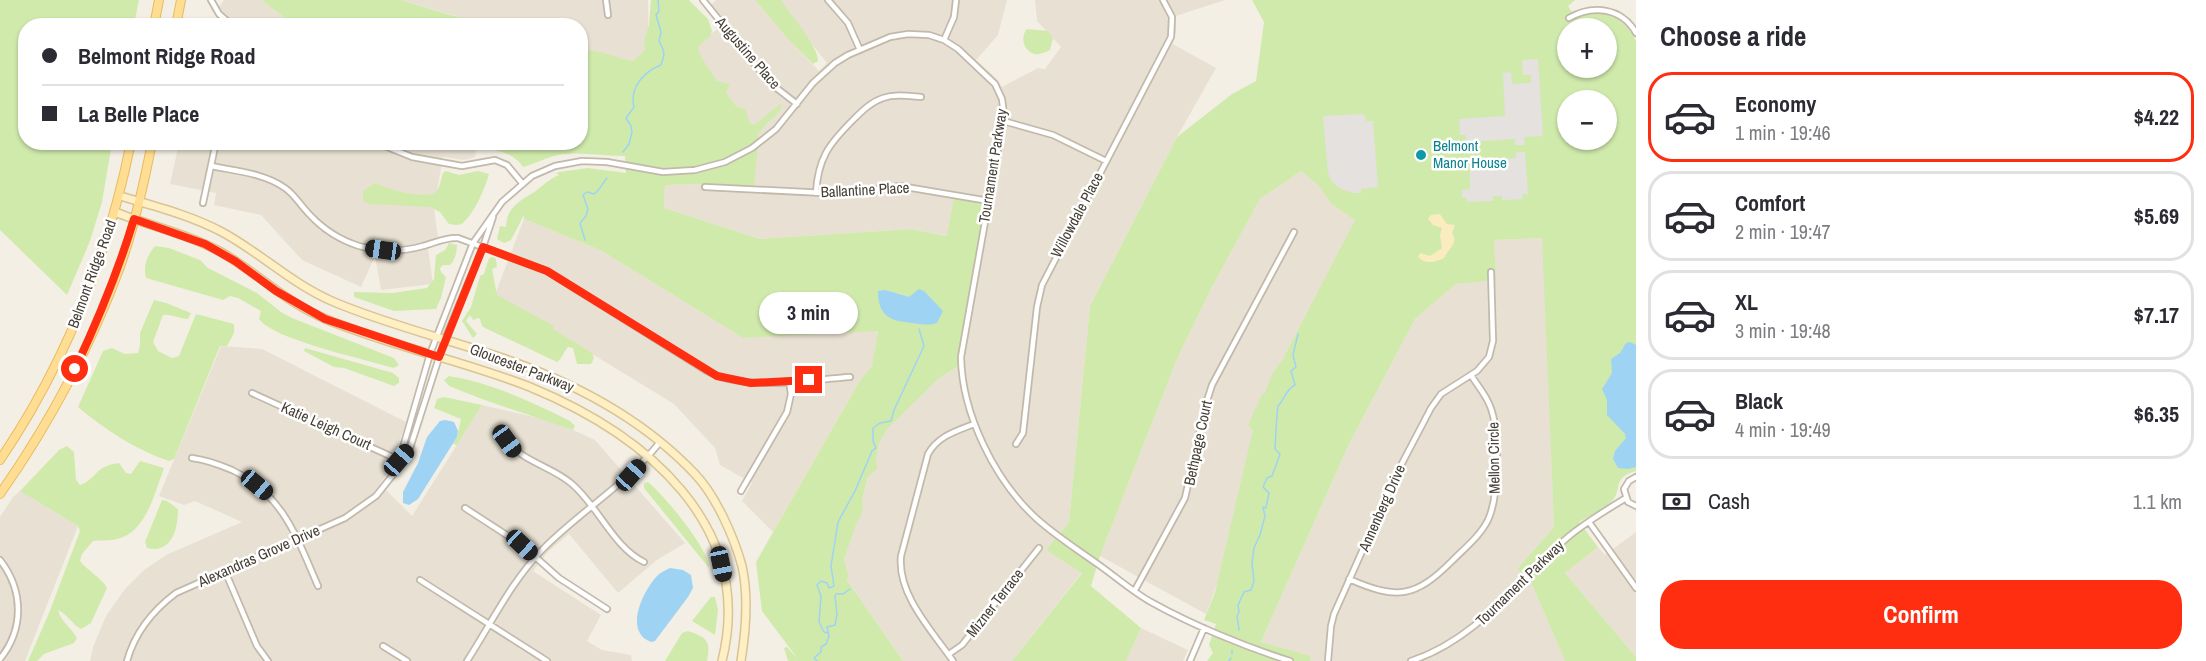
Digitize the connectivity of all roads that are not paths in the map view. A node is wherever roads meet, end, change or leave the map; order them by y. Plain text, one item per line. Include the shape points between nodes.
1 (159, 0) edge
2 (180, 0) edge
3 (211, 0) edge
4 (606, 0) edge
5 (703, 0) edge
6 (828, 0) edge
7 (956, 0) edge
8 (1163, 0) edge
9 (608, 15) dead end
10 (156, 18) edge
11 (177, 18) edge
12 (224, 18) edge
13 (1569, 18) dead end
14 (1636, 33) edge
15 (944, 40) junction
16 (860, 50) junction
17 (921, 97) dead end
18 (797, 104) junction
19 (1003, 122) junction
20 (129, 150) edge
21 (150, 150) edge
22 (214, 150) edge
23 (395, 150) edge
24 (1106, 161) junction
25 (211, 166) junction
26 (522, 183) junction
27 (705, 187) dead end
28 (816, 193) junction
29 (120, 196) junction
30 (989, 201) junction
31 (139, 202) junction
32 (203, 203) dead end
33 (115, 212) junction
34 (494, 213) junction
35 (134, 219) junction
36 (1294, 232) dead end
37 (473, 243) junction
38 (483, 247) junction
39 (1491, 272) dead end
40 (437, 336) junction
41 (445, 339) junction
42 (430, 354) junction
43 (439, 357) junction
44 (1471, 375) junction
45 (849, 377) dead end
46 (789, 381) junction
47 (252, 393) dead end
48 (974, 424) junction
49 (507, 441) dead end
50 (660, 442) junction
51 (1016, 444) dead end
52 (648, 456) junction
53 (192, 458) dead end
54 (0, 460) edge
55 (399, 460) junction
56 (1636, 477) edge
57 (741, 491) dead end
58 (0, 494) edge
59 (1626, 498) junction
60 (593, 506) junction
61 (1636, 506) edge
62 (465, 508) dead end
63 (1589, 522) junction
64 (297, 539) junction
65 (1039, 548) dead end
66 (535, 557) junction
67 (0, 560) edge
68 (644, 562) dead end
69 (225, 571) junction
70 (1350, 579) junction
71 (420, 580) dead end
72 (318, 586) dead end
73 (1636, 588) edge
74 (1135, 590) junction
75 (607, 609) dead end
76 (490, 625) junction
77 (1204, 628) junction
78 (382, 646) dead end
79 (949, 654) junction
80 (0, 659) edge
81 (127, 661) edge
82 (268, 661) edge
83 (406, 661) edge
84 (467, 661) edge
85 (548, 661) edge
86 (722, 661) edge
87 (741, 661) edge
88 (953, 661) edge
89 (1190, 661) edge
90 (1290, 661) edge
91 (1328, 661) edge
92 (1411, 661) edge

1 - 10 main road
2 - 11 main road
3 - 12 street
4 - 9 street
5 - 18 street, Augustine Place via 770,83
6 - 16 street via 848,23
7 - 15 street
8 - 24 street, Willowdale Place via 1172,18 1170,37
13 - 14 street via 1584,11 1608,11 1622,18
15 - 16 street, Tournament Parkway via 908,34
15 - 19 street, Tournament Parkway via 995,84 1004,106
16 - 18 street, Tournament Parkway via 824,71
17 - 28 street via 884,98 861,111 827,148 819,168
18 - 26 street, Tournament Parkway via 776,129 752,148 709,167 663,172 582,161 555,166
19 - 24 street via 1053,135
19 - 30 street, Tournament Parkway
20 - 29 main road, Belmont Ridge Road
21 - 31 main road, Belmont Ridge Road
22 - 25 street
23 - 26 street via 462,166 495,160 507,165
24 - 51 street, Willowdale Place via 1042,285 1023,433
25 - 32 street
25 - 37 street via 274,181 327,230 358,246 397,251 451,237
26 - 34 street, Tournament Parkway
27 - 28 street, Ballantine Place
28 - 30 street, Ballantine Place via 900,186
29 - 31 main road, Gloucester Parkway
29 - 33 main road, Belmont Ridge Road
30 - 48 street, Tournament Parkway via 961,357 963,388
31 - 35 main road, Belmont Ridge Road
31 - 40 main road, Gloucester Parkway via 221,232 334,302
33 - 35 main road, Gloucester Parkway
33 - 54 main road, Belmont Ridge Road via 73,327 35,406
34 - 37 street, Tournament Parkway
34 - 38 street, Tournament Parkway
35 - 42 main road, Gloucester Parkway via 205,244 325,319
35 - 58 main road, Belmont Ridge Road via 107,299 75,369 51,415
36 - 74 street, Bethpage Court via 1212,385 1185,498
37 - 38 street
37 - 40 street, Tournament Parkway
38 - 41 street, Tournament Parkway
38 - 46 street via 547,271 717,376 751,383
39 - 44 street, Annenberg Drive via 1491,349 1484,364
40 - 41 main road, Gloucester Parkway
40 - 42 street, Alexandras Grove Drive
41 - 43 street, Alexandras Grove Drive
41 - 50 main road, Gloucester Parkway via 575,388 627,417
42 - 43 main road, Gloucester Parkway
42 - 55 street, Alexandras Grove Drive
43 - 52 main road, Gloucester Parkway via 558,400
43 - 55 street, Alexandras Grove Drive via 410,448
44 - 70 street, Annenberg Drive via 1448,388 1431,408
44 - 70 street, Mellon Circle via 1487,400 1494,424 1496,496 1483,529 1422,586 1385,592
45 - 46 street
46 - 57 street via 787,412
47 - 55 street, Katie Leigh Court
48 - 74 street, Tournament Parkway via 1003,478 1023,505 1050,531
48 - 79 street via 943,437 928,454 901,556 900,574 905,590
49 - 60 street via 514,451 564,478
50 - 52 street
50 - 87 main road, Gloucester Parkway via 696,475 735,545 746,595
52 - 60 street
52 - 86 main road, Gloucester Parkway via 682,488 715,544 726,589 728,630
53 - 64 street via 208,460 257,485 284,514
55 - 64 street, Alexandras Grove Drive via 390,480 368,503
56 - 59 street via 1626,485
59 - 61 street
59 - 63 street, Tournament Parkway
60 - 66 street
60 - 68 street via 632,556
62 - 66 street
63 - 73 street
63 - 92 street, Tournament Parkway via 1474,627 1447,646
64 - 69 street, Alexandras Grove Drive
64 - 72 street
65 - 79 street, Mizner Terrace via 962,645
66 - 75 street
66 - 76 street
67 - 80 street via 14,586 19,618 10,646
69 - 81 street, Alexandras Grove Drive via 187,587 157,609 140,631
69 - 82 street via 257,646
70 - 91 street, Annenberg Drive via 1331,626
71 - 76 street
74 - 77 street, Tournament Parkway
76 - 84 street
76 - 85 street
77 - 89 street
77 - 90 street, Tournament Parkway
78 - 83 street
79 - 88 street

